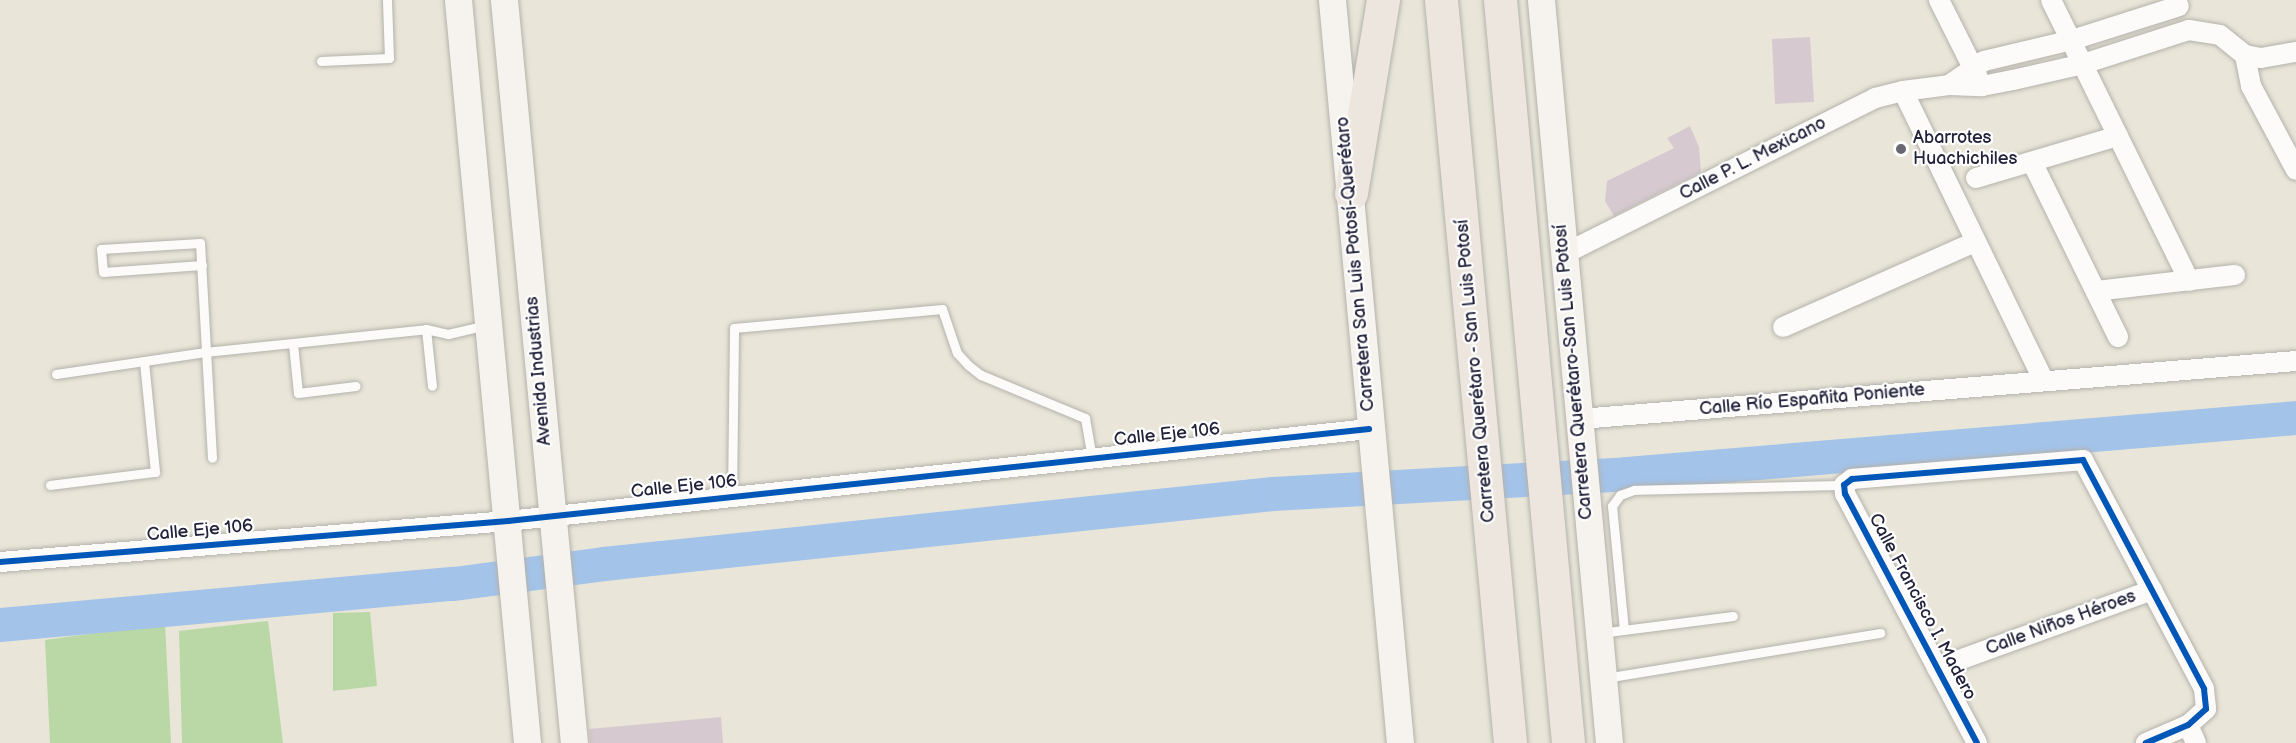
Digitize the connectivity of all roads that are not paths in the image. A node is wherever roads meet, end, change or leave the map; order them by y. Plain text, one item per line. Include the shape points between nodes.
1 (387, 0) edge
2 (458, 0) edge
3 (504, 0) edge
4 (1332, 0) edge
5 (1383, 0) edge
6 (1441, 0) edge
7 (1500, 0) edge
8 (1541, 0) edge
9 (1939, 0) edge
10 (2051, 0) edge
11 (2180, 3) edge
12 (2189, 30) junction
13 (2072, 40) junction
14 (2296, 52) edge
15 (2246, 55) junction
16 (321, 61) dead end
17 (2083, 64) junction
18 (1972, 66) junction
19 (1949, 85) junction
20 (1982, 86) junction
21 (1903, 91) junction
22 (2118, 136) junction
23 (2032, 162) junction
24 (2296, 170) edge
25 (1976, 178) dead end
26 (1351, 193) junction
27 (1975, 242) junction
28 (1564, 254) junction
29 (202, 265) junction
30 (2235, 275) dead end
31 (2189, 281) junction
32 (2096, 291) junction
33 (488, 325) junction
34 (1783, 327) dead end
35 (426, 328) junction
36 (2118, 336) dead end
37 (293, 344) junction
38 (205, 352) junction
39 (2296, 361) edge
40 (144, 362) junction
41 (56, 374) dead end
42 (2044, 381) junction
43 (356, 386) dead end
44 (432, 386) dead end
45 (1369, 429) junction
46 (1581, 429) junction
47 (212, 458) dead end
48 (1092, 458) junction
49 (50, 484) dead end
50 (1844, 484) junction
51 (732, 497) junction
52 (554, 529) junction
53 (508, 534) junction
54 (0, 562) edge
55 (2152, 590) junction
56 (1733, 616) dead end
57 (1611, 632) junction
58 (1880, 633) dead end
59 (1937, 668) junction
60 (1602, 679) junction
61 (2192, 734) edge
62 (527, 743) edge
63 (574, 743) edge
64 (1400, 743) edge
65 (1510, 743) edge
66 (1568, 743) edge
67 (1609, 743) edge
68 (1977, 743) edge
69 (2146, 743) edge

1 - 16 lane via 389,58
2 - 33 main road
3 - 52 main road, Avenida Industrias
4 - 26 main road, Carretera San Luis Potosí-Querétaro
5 - 26 highway
6 - 65 highway, Carretera Querétaro - San Luis Potosí
7 - 66 highway
8 - 28 main road, Carretera Querétaro-San Luis Potosí
9 - 18 street
10 - 13 street
11 - 12 street
11 - 13 street
12 - 15 street via 2220,35
12 - 17 street, Calle P. L. Mexicano
13 - 17 street
13 - 18 street
14 - 15 street via 2261,58
15 - 24 street via 2251,86
17 - 20 street, Calle P. L. Mexicano
17 - 22 street
18 - 19 street
18 - 20 street
19 - 20 street, Calle P. L. Mexicano
19 - 21 street, Calle P. L. Mexicano
21 - 27 street
21 - 28 street, Calle P. L. Mexicano via 1875,98
22 - 23 street
22 - 31 street
23 - 25 street
23 - 32 street
26 - 45 main road, Carretera San Luis Potosí-Querétaro
27 - 34 street
27 - 42 street
28 - 46 main road, Carretera Querétaro-San Luis Potosí
29 - 29 lane via 200,243 101,249 103,272
29 - 38 lane
30 - 31 street
31 - 32 street
32 - 36 street
33 - 35 lane via 448,334
33 - 53 main road
35 - 37 lane
35 - 44 lane
37 - 38 lane
37 - 43 lane via 298,393
38 - 40 lane
38 - 47 lane
39 - 42 street, Calle Río Españita Poniente
40 - 41 lane
40 - 49 lane via 155,472
42 - 46 street, Calle Río Españita Poniente
45 - 48 street, Calle Eje 106
45 - 64 main road, Carretera San Luis Potosí-Querétaro
46 - 57 main road, Carretera Querétaro-San Luis Potosí via 1585,506
48 - 51 street, Calle Eje 106
48 - 51 lane via 1085,417 981,375 957,353 942,309 734,328
50 - 55 street via 1852,479 2083,460
50 - 57 lane via 1634,490 1620,495 1612,506
50 - 59 street, Calle Francisco I. Madero
51 - 52 street, Calle Eje 106
52 - 53 street, Calle Eje 106
52 - 63 main road, Avenida Industrias
53 - 54 street, Calle Eje 106
53 - 62 main road
55 - 59 street, Calle Niños Héroes
55 - 61 street via 2204,689 2206,709
56 - 57 lane
57 - 60 main road, Carretera Querétaro-San Luis Potosí
58 - 60 lane
59 - 68 street, Calle Francisco I. Madero
60 - 67 main road, Carretera Querétaro-San Luis Potosí
61 - 69 street

